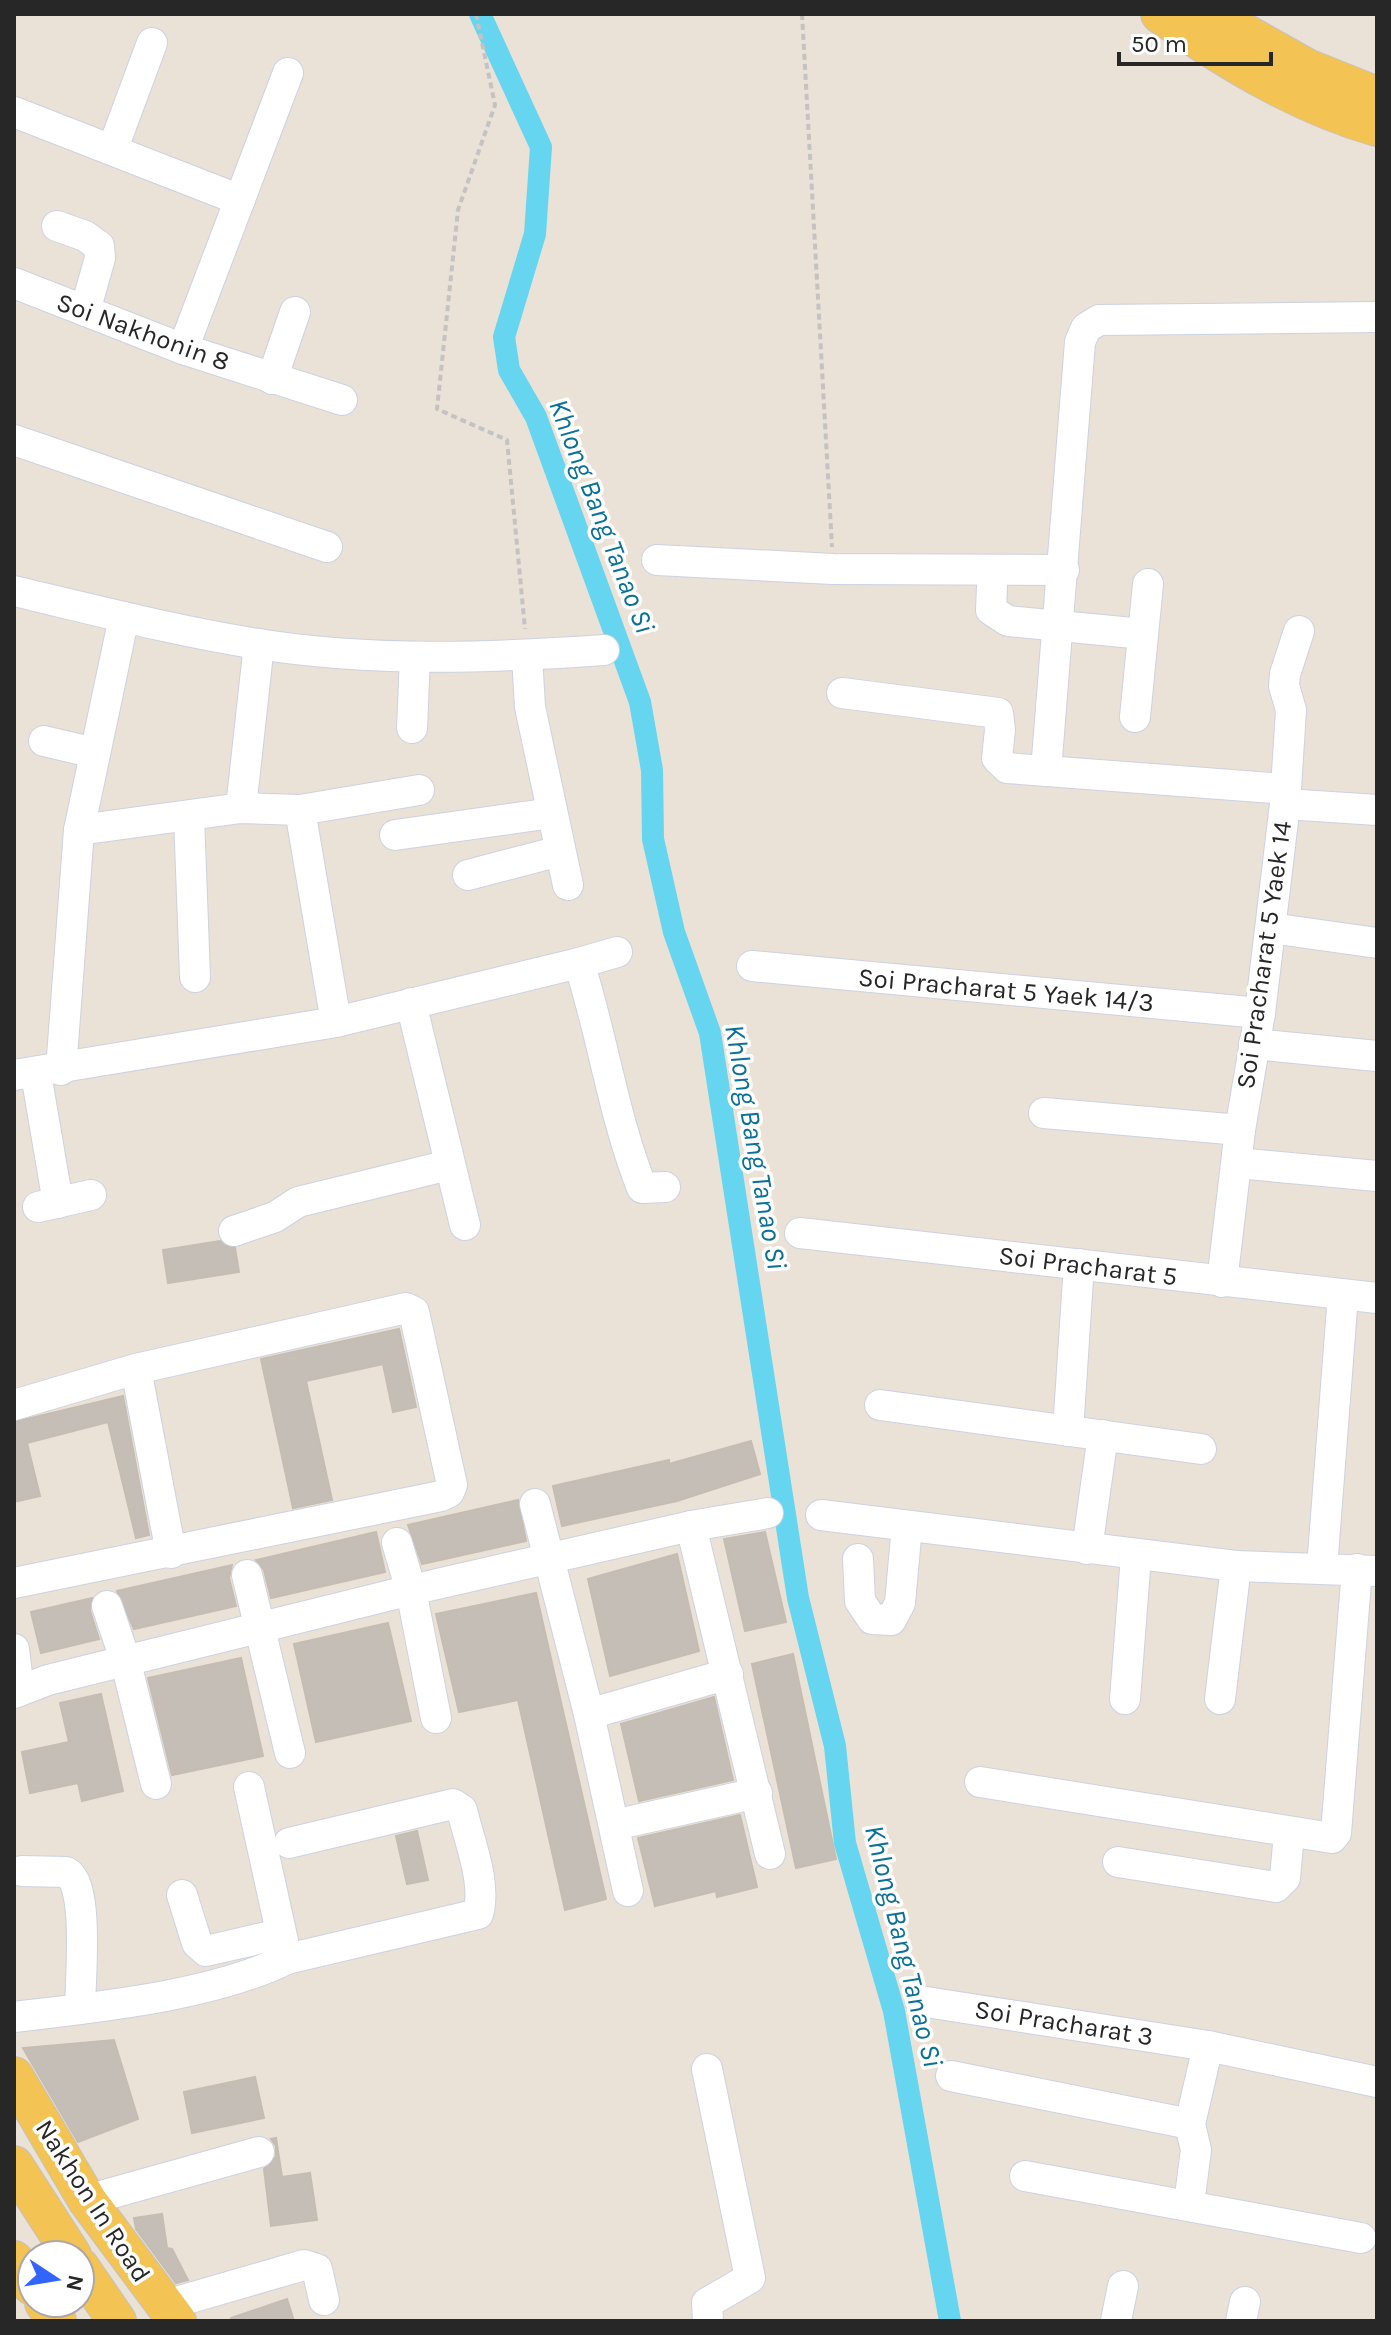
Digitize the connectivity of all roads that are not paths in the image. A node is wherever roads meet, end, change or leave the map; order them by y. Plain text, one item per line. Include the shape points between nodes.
1 (1160, 14) edge
2 (1211, 14) edge
3 (152, 43) dead end
4 (288, 73) dead end
5 (1377, 96) edge
6 (14, 112) edge
7 (1377, 127) edge
8 (113, 148) junction
9 (240, 200) junction
10 (57, 226) dead end
11 (14, 283) edge
12 (85, 311) junction
13 (295, 312) dead end
14 (1377, 317) edge
15 (183, 349) junction
16 (272, 379) junction
17 (342, 400) dead end
18 (14, 440) edge
19 (327, 547) dead end
20 (657, 560) dead end
21 (1064, 570) junction
22 (1148, 584) dead end
23 (992, 587) dead end
24 (14, 591) edge
25 (124, 617) junction
26 (1059, 626) junction
27 (1299, 631) dead end
28 (1143, 634) junction
29 (259, 644) junction
30 (604, 650) dead end
31 (527, 656) junction
32 (415, 657) junction
33 (842, 693) dead end
34 (1135, 717) dead end
35 (412, 728) dead end
36 (44, 741) dead end
37 (95, 753) junction
38 (1046, 771) junction
39 (419, 790) dead end
40 (1285, 796) junction
41 (241, 808) junction
42 (300, 810) junction
43 (1377, 810) edge
44 (552, 813) junction
45 (189, 816) junction
46 (79, 830) junction
47 (395, 835) dead end
48 (560, 851) junction
49 (468, 875) dead end
50 (568, 885) dead end
51 (1271, 928) junction
52 (1377, 943) edge
53 (617, 952) dead end
54 (579, 963) junction
55 (752, 966) dead end
56 (195, 977) dead end
57 (411, 1003) junction
58 (1260, 1013) junction
59 (336, 1022) junction
60 (1254, 1044) junction
61 (1377, 1056) edge
62 (37, 1073) edge
63 (1044, 1113) dead end
64 (1240, 1130) junction
65 (1237, 1163) junction
66 (449, 1165) junction
67 (1377, 1176) edge
68 (665, 1187) dead end
69 (91, 1195) dead end
70 (465, 1225) dead end
71 (234, 1231) dead end
72 (800, 1233) dead end
73 (1079, 1264) junction
74 (1222, 1282) junction
75 (1343, 1295) junction
76 (1377, 1298) edge
77 (136, 1369) junction
78 (14, 1405) edge
79 (880, 1405) dead end
80 (1068, 1431) junction
81 (1103, 1435) junction
82 (1201, 1449) dead end
83 (535, 1504) dead end
84 (768, 1513) dead end
85 (821, 1515) dead end
86 (691, 1526) junction
87 (907, 1526) junction
88 (397, 1543) dead end
89 (1087, 1549) junction
90 (171, 1553) junction
91 (1136, 1556) junction
92 (551, 1558) junction
93 (858, 1559) dead end
94 (1236, 1566) junction
95 (1322, 1568) junction
96 (1367, 1570) edge
97 (247, 1575) dead end
98 (14, 1583) edge
99 (411, 1590) junction
100 (107, 1606) dead end
101 (261, 1625) junction
102 (14, 1649) edge
103 (125, 1659) junction
104 (728, 1674) junction
105 (17, 1692) edge
106 (1125, 1699) dead end
107 (1220, 1699) dead end
108 (589, 1714) junction
109 (436, 1718) dead end
110 (290, 1753) dead end
111 (980, 1782) dead end
112 (156, 1784) dead end
113 (249, 1787) dead end
114 (757, 1793) junction
115 (614, 1825) junction
116 (1289, 1833) junction
117 (289, 1843) dead end
118 (770, 1854) dead end
119 (1118, 1862) dead end
120 (22, 1871) dead end
121 (628, 1891) dead end
122 (182, 1895) dead end
123 (284, 1946) junction
124 (920, 2001) dead end
125 (80, 2009) junction
126 (14, 2017) edge
127 (1208, 2046) junction
128 (707, 2069) dead end
129 (14, 2076) edge
130 (951, 2076) dead end
131 (1377, 2082) edge
132 (1190, 2124) junction
133 (259, 2152) dead end
134 (14, 2165) edge
135 (1025, 2176) dead end
136 (87, 2200) junction
137 (1189, 2204) junction
138 (1361, 2238) dead end
139 (62, 2239) edge
140 (1123, 2286) dead end
141 (96, 2290) edge
142 (324, 2300) dead end
143 (172, 2313) edge
144 (117, 2321) edge
145 (708, 2321) edge
146 (1116, 2321) edge

1 - 7 main road via 1210,49 1307,101
2 - 5 main road via 1307,68
3 - 8 street
4 - 9 street
6 - 8 street
8 - 9 street
9 - 15 street
10 - 12 street via 99,246
11 - 12 street, Soi Nakhonin 8
12 - 15 street, Soi Nakhonin 8
13 - 16 street
14 - 21 street via 1099,320 1086,328 1080,342
15 - 16 street, Soi Nakhonin 8
16 - 17 street, Soi Nakhonin 8
18 - 19 street
20 - 21 street via 833,569
21 - 26 street
22 - 28 street
23 - 26 street via 991,610 997,616
24 - 25 street
25 - 29 street
25 - 37 street
26 - 28 street
26 - 38 street
27 - 40 street, Soi Pracharat 5 Yaek 14 via 1284,686 1291,710
28 - 34 street
29 - 32 street
29 - 41 street
30 - 31 street
31 - 32 street
31 - 44 street via 530,707
32 - 35 street
33 - 38 street via 998,713 1001,765
36 - 37 street
37 - 46 street
38 - 40 street
39 - 42 street
40 - 43 street
40 - 51 street, Soi Pracharat 5 Yaek 14
41 - 42 street
41 - 45 street
42 - 59 street
44 - 47 street
44 - 48 street
45 - 46 street
45 - 56 street
46 - 62 street
48 - 49 street
48 - 50 street
51 - 52 street
51 - 58 street, Soi Pracharat 5 Yaek 14
53 - 54 street
54 - 57 street
54 - 68 street via 626,1147 642,1188
55 - 58 street, Soi Pracharat 5 Yaek 14/3
57 - 59 street
57 - 66 street
58 - 60 street, Soi Pracharat 5 Yaek 14
59 - 62 street
60 - 61 street
60 - 64 street, Soi Pracharat 5 Yaek 14
62 - 69 street via 48,1205
63 - 64 street
64 - 65 street, Soi Pracharat 5 Yaek 14
65 - 67 street
65 - 74 street, Soi Pracharat 5 Yaek 14
66 - 70 street
66 - 71 street via 298,1202 275,1217
72 - 73 street, Soi Pracharat 5
73 - 74 street, Soi Pracharat 5
73 - 80 street
74 - 75 street, Soi Pracharat 5
75 - 76 street, Soi Pracharat 5
75 - 95 street
77 - 78 street
77 - 90 street
77 - 90 street via 406,1308 414,1312 449,1466 452,1485 441,1496
79 - 80 street
80 - 81 street
81 - 82 street
81 - 89 street
83 - 92 street
84 - 86 street
85 - 87 street
86 - 92 street
86 - 104 street
87 - 89 street
87 - 93 street via 900,1603 891,1620 872,1619 860,1601
88 - 99 street
89 - 91 street
90 - 98 street
91 - 94 street
91 - 106 street
92 - 99 street
92 - 108 street
94 - 95 street
94 - 107 street
95 - 96 street
96 - 116 street via 1336,1833 1327,1839
97 - 101 street
99 - 101 street
99 - 109 street
100 - 103 street
101 - 103 street
101 - 110 street
102 - 105 street
103 - 105 street
103 - 112 street
104 - 108 street
104 - 114 street
108 - 115 street
111 - 116 street
113 - 123 street
114 - 115 street
114 - 118 street
115 - 121 street
116 - 119 street via 1285,1878 1276,1887
117 - 123 street via 453,1804 462,1810 481,1902 478,1914
120 - 125 street via 66,1872 78,1882
122 - 123 street via 197,1943 206,1951
123 - 125 street via 263,1971
124 - 127 street, Soi Pracharat 3
125 - 126 street
127 - 131 street, Soi Pracharat 3
127 - 132 street
128 - 145 street via 750,2278 707,2303
129 - 136 main road, Nakhon In Road
130 - 132 street
132 - 137 street via 1196,2150
133 - 136 street
134 - 139 main road, Nakhon In Road
135 - 137 street
136 - 143 main road, Nakhon In Road
137 - 138 street
140 - 146 street
141 - 144 main road, Nakhon In Road
142 - 143 street via 317,2269 304,2265

